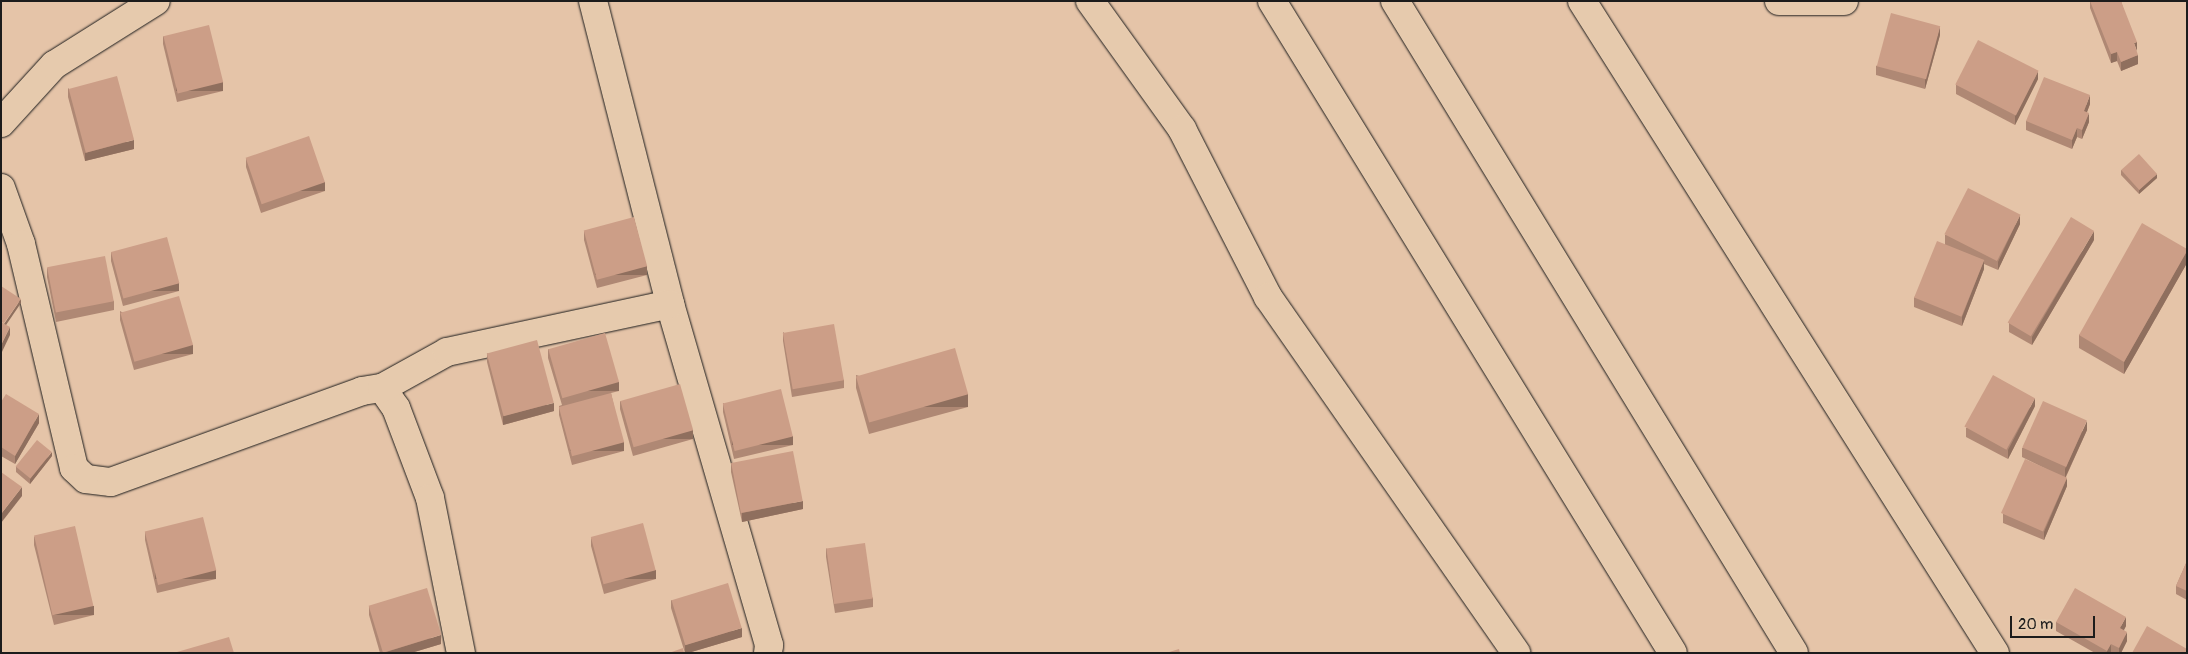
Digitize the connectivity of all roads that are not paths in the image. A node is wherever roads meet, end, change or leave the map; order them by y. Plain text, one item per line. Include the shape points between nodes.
1 (156, 1) edge
2 (593, 1) edge
3 (1090, 1) edge
4 (1272, 1) edge
5 (1394, 1) edge
6 (1582, 1) edge
7 (1779, 1) edge
8 (1844, 1) edge
9 (1, 122) edge
10 (1, 188) edge
11 (670, 304) junction
12 (382, 388) junction
13 (771, 650) edge
14 (461, 653) edge
15 (1516, 653) edge
16 (1674, 653) edge
17 (1794, 653) edge
18 (1995, 653) edge

1 - 9 main road via 54,65
2 - 11 main road
3 - 15 main road via 1182,129 1268,297
4 - 16 main road
5 - 17 main road
6 - 18 main road
7 - 8 main road
10 - 12 main road via 21,244 74,468 86,479 111,482 362,390
11 - 12 main road via 447,352
11 - 13 main road
12 - 14 main road via 396,408 430,498

